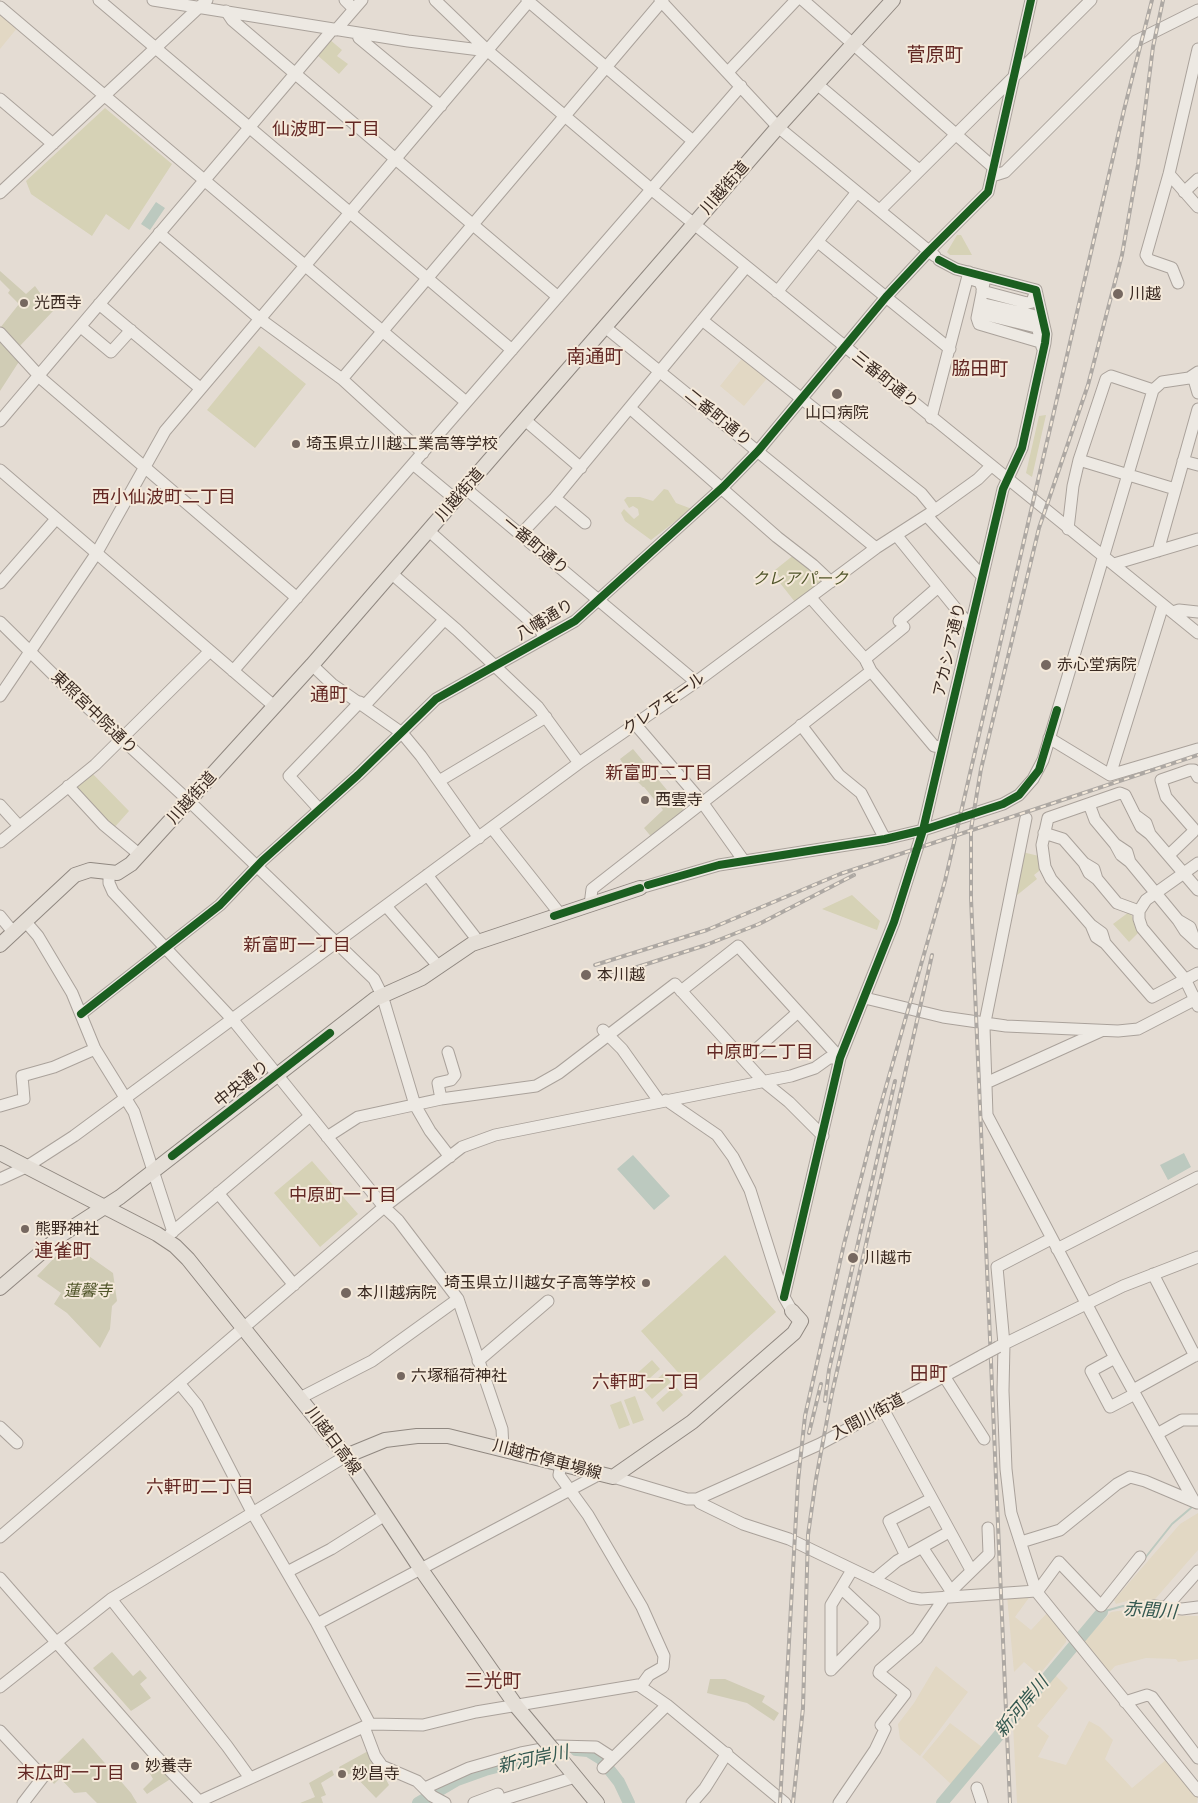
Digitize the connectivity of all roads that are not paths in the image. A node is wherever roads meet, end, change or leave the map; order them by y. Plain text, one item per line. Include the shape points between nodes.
1 (99, 0) edge
2 (153, 0) edge
3 (345, 0) edge
4 (362, 0) edge
5 (435, 0) edge
6 (796, 0) edge
7 (803, 0) edge
8 (893, 0) edge
9 (1031, 0) edge
10 (1091, 0) edge
11 (529, 1) edge
12 (662, 1) edge
13 (202, 4) edge
14 (0, 7) edge
15 (354, 9) junction
16 (1198, 10) edge
17 (226, 11) junction
18 (334, 29) junction
19 (357, 33) junction
20 (853, 45) junction
21 (154, 48) junction
22 (1198, 49) edge
23 (488, 51) junction
24 (606, 67) junction
25 (728, 72) junction
26 (295, 74) junction
27 (1013, 77) junction
28 (1195, 80) edge
29 (817, 84) junction
30 (741, 86) junction
31 (103, 96) junction
32 (0, 99) edge
33 (441, 106) junction
34 (564, 117) junction
35 (778, 127) junction
36 (250, 128) junction
37 (956, 135) junction
38 (693, 141) junction
39 (53, 144) junction
40 (395, 160) junction
41 (919, 170) junction
42 (992, 172) junction
43 (1169, 174) junction
44 (205, 180) junction
45 (1198, 180) edge
46 (651, 189) junction
47 (857, 192) junction
48 (1184, 192) junction
49 (0, 193) edge
50 (1198, 207) edge
51 (880, 210) junction
52 (350, 212) junction
53 (694, 224) junction
54 (472, 225) junction
55 (159, 233) junction
56 (818, 242) junction
57 (929, 250) junction
58 (305, 265) junction
59 (746, 266) junction
60 (968, 275) junction
61 (995, 278) junction
62 (429, 279) junction
63 (1178, 283) dead end
64 (1036, 290) junction
65 (777, 292) junction
66 (558, 297) junction
67 (886, 297) junction
68 (981, 299) junction
69 (99, 304) junction
70 (260, 319) junction
71 (702, 320) junction
72 (81, 326) junction
73 (605, 327) junction
74 (131, 330) junction
75 (382, 332) junction
76 (0, 333) edge
77 (1041, 345) junction
78 (845, 347) junction
79 (950, 348) junction
80 (512, 350) junction
81 (660, 371) junction
82 (1196, 374) edge
83 (38, 376) junction
84 (342, 379) junction
85 (200, 388) junction
86 (1153, 390) junction
87 (1198, 393) edge
88 (801, 398) junction
89 (466, 402) junction
90 (630, 408) junction
91 (1198, 409) edge
92 (931, 418) junction
93 (525, 420) junction
94 (0, 421) edge
95 (758, 451) junction
96 (423, 453) junction
97 (1079, 460) junction
98 (1183, 461) junction
99 (413, 464) junction
100 (1198, 465) edge
101 (991, 466) junction
102 (145, 468) junction
103 (581, 468) junction
104 (0, 470) edge
105 (1128, 474) junction
106 (1008, 478) junction
107 (465, 488) junction
108 (722, 488) junction
109 (1175, 490) junction
110 (555, 498) junction
111 (455, 499) junction
112 (931, 513) junction
113 (56, 519) junction
114 (585, 523) dead end
115 (1068, 529) junction
116 (429, 531) junction
117 (521, 534) junction
118 (896, 536) junction
119 (1198, 539) edge
120 (876, 548) junction
121 (1158, 551) junction
122 (96, 554) junction
123 (1104, 557) junction
124 (1114, 564) junction
125 (391, 574) junction
126 (982, 576) junction
127 (831, 582) junction
128 (0, 583) edge
129 (937, 588) junction
130 (810, 597) junction
131 (296, 598) junction
132 (599, 599) junction
133 (1163, 605) junction
134 (1173, 612) junction
135 (1198, 612) edge
136 (444, 620) junction
137 (0, 622) edge
138 (970, 626) junction
139 (1198, 633) edge
140 (544, 638) junction
141 (30, 651) junction
142 (210, 651) junction
143 (865, 658) junction
144 (495, 664) junction
145 (312, 665) junction
146 (233, 671) junction
147 (871, 671) junction
148 (696, 682) junction
149 (2, 690) edge
150 (362, 704) junction
151 (274, 706) junction
152 (546, 717) junction
153 (635, 724) junction
154 (801, 725) junction
155 (402, 733) junction
156 (1049, 738) junction
157 (121, 740) junction
158 (941, 748) junction
159 (1198, 749) edge
160 (579, 763) junction
161 (1110, 775) junction
162 (1198, 777) edge
163 (439, 781) junction
164 (68, 786) junction
165 (189, 801) junction
166 (702, 802) junction
167 (1089, 804) junction
168 (0, 805) edge
169 (319, 809) junction
170 (1026, 818) dead end
171 (19, 826) junction
172 (492, 828) junction
173 (923, 830) junction
174 (1044, 834) junction
175 (479, 838) junction
176 (885, 839) junction
177 (0, 842) edge
178 (140, 855) junction
179 (1169, 855) junction
180 (744, 861) junction
181 (1198, 863) edge
182 (257, 866) junction
183 (1182, 872) junction
184 (109, 873) junction
185 (427, 875) junction
186 (640, 888) joint
187 (1198, 890) edge
188 (1156, 892) junction
189 (590, 905) junction
190 (386, 906) junction
191 (1139, 911) junction
192 (560, 914) junction
193 (0, 916) edge
194 (25, 921) junction
195 (14, 932) junction
196 (1196, 940) edge
197 (337, 942) junction
198 (479, 942) junction
199 (0, 945) edge
200 (164, 949) junction
201 (439, 967) junction
202 (1198, 973) edge
203 (1185, 979) junction
204 (681, 991) junction
205 (382, 995) junction
206 (866, 998) junction
207 (1197, 1001) edge
208 (797, 1012) junction
209 (81, 1014) junction
210 (233, 1020) junction
211 (986, 1023) junction
212 (1101, 1031) junction
213 (605, 1033) junction
214 (95, 1049) junction
215 (448, 1052) dead end
216 (840, 1058) junction
217 (744, 1060) junction
218 (277, 1074) junction
219 (451, 1080) junction
220 (763, 1081) junction
221 (986, 1083) junction
222 (126, 1097) junction
223 (454, 1097) junction
224 (441, 1099) junction
225 (662, 1100) junction
226 (415, 1105) junction
227 (0, 1106) edge
228 (310, 1116) junction
229 (823, 1136) junction
230 (327, 1137) junction
231 (1, 1152) edge
232 (450, 1157) junction
233 (26, 1167) junction
234 (153, 1170) junction
235 (4, 1177) edge
236 (1198, 1177) edge
237 (218, 1193) junction
238 (105, 1207) junction
239 (384, 1208) junction
240 (169, 1235) junction
241 (1051, 1238) junction
242 (1057, 1249) junction
243 (1198, 1257) edge
244 (1153, 1274) junction
245 (294, 1285) junction
246 (0, 1287) edge
247 (784, 1297) junction
248 (458, 1299) junction
249 (548, 1301) dead end
250 (1086, 1303) junction
251 (792, 1311) joint
252 (243, 1328) junction
253 (1001, 1346) junction
254 (1196, 1355) edge
255 (1115, 1358) junction
256 (478, 1361) junction
257 (944, 1376) junction
258 (179, 1383) junction
259 (1134, 1392) junction
260 (300, 1398) junction
261 (883, 1409) junction
262 (1198, 1420) edge
263 (0, 1427) edge
264 (1157, 1434) junction
265 (984, 1439) dead end
266 (17, 1443) dead end
267 (503, 1448) junction
268 (346, 1456) junction
269 (561, 1464) junction
270 (606, 1476) junction
271 (570, 1491) junction
272 (697, 1499) junction
273 (931, 1499) junction
274 (1197, 1501) edge
275 (252, 1512) junction
276 (385, 1515) junction
277 (988, 1528) dead end
278 (949, 1532) junction
279 (0, 1537) edge
280 (1021, 1542) junction
281 (922, 1547) junction
282 (906, 1556) junction
283 (1140, 1557) dead end
284 (420, 1568) junction
285 (852, 1570) junction
286 (971, 1570) junction
287 (1198, 1571) edge
288 (287, 1572) junction
289 (0, 1578) edge
290 (874, 1580) junction
291 (842, 1589) junction
292 (1036, 1591) junction
293 (949, 1595) junction
294 (111, 1599) junction
295 (1154, 1606) dead end
296 (1167, 1606) junction
297 (1198, 1607) edge
298 (317, 1624) junction
299 (56, 1641) junction
300 (641, 1686) junction
301 (0, 1687) edge
302 (1125, 1702) junction
303 (667, 1705) junction
304 (517, 1706) junction
305 (367, 1726) junction
306 (0, 1732) edge
307 (727, 1753) junction
308 (1198, 1758) edge
309 (575, 1777) junction
310 (250, 1778) junction
311 (552, 1782) dead end
312 (977, 1788) dead end
313 (428, 1791) junction
314 (1198, 1791) edge
315 (28, 1802) edge
316 (201, 1802) edge
317 (445, 1803) edge
318 (474, 1803) edge
319 (492, 1803) edge
320 (597, 1803) edge
321 (692, 1803) edge
322 (785, 1803) edge
323 (839, 1803) edge
324 (982, 1803) edge

1 - 21 street
2 - 13 street
3 - 15 street
4 - 15 street
5 - 23 street, 三番町通り
6 - 25 street
7 - 20 street
8 - 20 main road, 川越街道
9 - 27 street, 八幡通り
10 - 27 street
11 - 23 street
11 - 24 street
12 - 24 street
12 - 25 street
13 - 17 street
13 - 21 street
14 - 31 street
15 - 18 street
16 - 42 street via 1136,41 1001,175
17 - 18 street
17 - 26 street via 232,20
18 - 19 street
18 - 26 street
19 - 23 street
19 - 33 street
20 - 29 main road, 川越街道
20 - 37 street
21 - 31 street
21 - 36 street
22 - 28 street
23 - 33 street
23 - 34 street, 三番町通り
24 - 34 street
24 - 38 street
25 - 30 street
26 - 36 street
26 - 40 street
27 - 37 street
27 - 42 street, 八幡通り
28 - 43 street
29 - 35 main road, 川越街道
29 - 41 street
30 - 35 street
30 - 38 street
31 - 39 street
31 - 44 street
32 - 39 street
33 - 40 street
34 - 46 street, 三番町通り
34 - 54 street
35 - 47 street
35 - 53 main road, 川越街道
36 - 44 street
36 - 52 street
37 - 41 street
37 - 42 street
38 - 46 street
39 - 49 street
40 - 52 street
40 - 54 street
41 - 51 street
42 - 57 street, 八幡通り via 985,198
43 - 48 street
43 - 63 street via 1146,257 1172,268
44 - 55 street
44 - 58 street
45 - 48 street
46 - 53 street, 三番町通り
46 - 66 street
47 - 51 street
47 - 56 street
48 - 50 street
51 - 57 street
52 - 58 street
52 - 62 street
53 - 59 street, 三番町通り
53 - 73 main road, 川越街道
54 - 62 street
54 - 66 street
55 - 69 street
55 - 70 street
56 - 65 street
56 - 67 street
57 - 60 street via 954,273
57 - 67 street, 八幡通り
58 - 70 street
58 - 75 street
59 - 65 street, 三番町通り
59 - 71 street
60 - 61 street
60 - 68 street via 979,281
60 - 79 street
61 - 64 street
61 - 68 street via 986,281
62 - 75 street
62 - 80 street
64 - 68 street via 1032,302 1027,303
64 - 77 street, アカシア通り via 1046,334
65 - 78 street, 三番町通り
66 - 80 street
67 - 78 street, 八幡通り
67 - 79 street
68 - 77 street via 1035,317
68 - 77 street via 978,321 983,326
69 - 72 street
69 - 74 street
70 - 84 street
70 - 85 street
71 - 81 street
71 - 88 street
72 - 74 street via 111,352
72 - 83 street
73 - 81 street, 二番町通り
73 - 93 main road, 川越街道
74 - 85 street
75 - 84 street
75 - 89 street
76 - 83 street
77 - 106 street, アカシア通り via 1022,448
78 - 88 street, 八幡通り
78 - 92 street, 三番町通り
79 - 92 street
80 - 89 street
81 - 90 street
81 - 95 street, 二番町通り
82 - 86 street via 1162,382
82 - 87 street
83 - 94 street
83 - 102 street
84 - 96 street
85 - 102 street via 165,431
86 - 97 street via 1111,376 1106,379
86 - 105 street
88 - 95 street, 八幡通り
88 - 112 street via 921,493
89 - 96 street
90 - 103 street
90 - 108 street
91 - 98 street
92 - 101 street, 三番町通り
93 - 103 street
93 - 107 main road, 川越街道
95 - 108 street, 八幡通り
95 - 120 street, 二番町通り
96 - 99 street
97 - 105 street
97 - 115 street
98 - 100 street
98 - 109 street
99 - 111 street
99 - 131 street
101 - 106 street, 三番町通り
101 - 112 street, クレアモール
102 - 122 street
102 - 131 street
103 - 110 street
104 - 113 street
105 - 109 street
105 - 123 street
106 - 115 street, 三番町通り
106 - 126 street, アカシア通り via 1002,489
107 - 111 main road, 川越街道
107 - 117 street, 一番町通り
108 - 127 street
108 - 132 street, 八幡通り
109 - 121 street
110 - 114 street
110 - 117 street
111 - 116 main road, 川越街道
112 - 118 street, クレアモール
112 - 126 street
113 - 122 street
113 - 128 street
115 - 123 street, 三番町通り
116 - 125 main road, 川越街道
116 - 140 street via 541,631
117 - 132 street, 一番町通り
118 - 120 street, クレアモール
118 - 129 street
119 - 121 street
120 - 127 street, クレアモール
121 - 124 street
122 - 141 street
122 - 142 street
123 - 124 street, 三番町通り
123 - 156 street
124 - 133 street, 三番町通り
125 - 136 street
125 - 145 main road, 川越街道
126 - 138 street, アカシア通り
127 - 130 street, クレアモール
129 - 138 street
129 - 143 street
130 - 143 street
130 - 148 street, クレアモール
131 - 146 street
132 - 140 street, 八幡通り via 574,621
132 - 148 street, 一番町通り
133 - 134 street, 三番町通り
133 - 161 street
134 - 135 street
134 - 139 street, 三番町通り
136 - 144 street
136 - 150 street
137 - 141 street, 東照宮中院通り
138 - 158 street, アカシア通り
140 - 144 street, 八幡通り
141 - 149 street
141 - 157 street, 東照宮中院通り
142 - 146 street
142 - 157 street
143 - 147 street
144 - 152 street
144 - 155 street, 八幡通り via 436,700
145 - 150 street via 332,684
145 - 151 main road, 川越街道
146 - 151 street
147 - 154 street
147 - 158 street via 934,746
148 - 153 street, クレアモール
150 - 155 street
150 - 169 street via 290,776
151 - 165 main road, 川越街道
152 - 160 street
152 - 163 street
153 - 160 street, クレアモール
153 - 166 street
154 - 166 street
154 - 176 street via 839,775 862,793
155 - 163 street
155 - 169 street, 八幡通り
156 - 161 street
156 - 173 street via 1039,770 1019,795 1003,804
157 - 164 street
157 - 165 street, 東照宮中院通り
158 - 173 street, アカシア通り
159 - 161 street
160 - 172 street, クレアモール
162 - 179 street via 1194,770 1190,770 1162,780 1166,797 1193,828 1193,832
163 - 175 street
164 - 171 street
164 - 178 street via 104,825
165 - 178 main road, 川越街道
165 - 182 street, 東照宮中院通り
166 - 180 street
166 - 189 street via 592,889
167 - 174 street via 1048,818
167 - 179 street via 1120,793 1125,795 1141,827
167 - 188 street via 1095,820 1121,855
168 - 171 street
169 - 182 street, 八幡通り
170 - 211 street
171 - 177 street
172 - 175 street, クレアモール
172 - 192 street
173 - 176 street
173 - 206 street, アカシア通り
174 - 191 street via 1063,839 1084,863 1094,869 1097,879 1117,903
174 - 203 street via 1042,854 1051,879 1091,926 1096,937 1152,997
175 - 185 street, クレアモール
176 - 180 street
178 - 184 main road, 川越街道 via 124,870
179 - 183 street
180 - 186 street
181 - 183 street
182 - 197 street, 東照宮中院通り
182 - 200 street, 八幡通り via 220,905
183 - 187 street
183 - 188 street
184 - 194 main road, 川越街道 via 79,872
184 - 200 street via 108,883 113,892
185 - 190 street, クレアモール
185 - 198 street
186 - 189 main road, 中央通り
188 - 191 street
188 - 196 street via 1185,931
189 - 192 main road, 中央通り
190 - 197 street, クレアモール
190 - 201 street
191 - 203 street via 1142,928
192 - 198 main road, 中央通り
193 - 195 street
194 - 195 main road, 川越街道
194 - 209 street via 43,944
195 - 199 main road, 川越街道
197 - 205 street, 東照宮中院通り via 374,979
197 - 210 street, クレアモール
198 - 201 main road, 中央通り
200 - 209 street, 八幡通り
200 - 210 street
201 - 205 main road, 中央通り
202 - 203 street
203 - 207 street
204 - 208 street via 738,946
204 - 213 street via 675,984
204 - 217 street
205 - 218 main road, 中央通り
205 - 226 street, 東照宮中院通り
206 - 211 street via 943,1017
206 - 216 street, アカシア通り
207 - 212 street via 1133,1030
208 - 216 street
208 - 217 street
209 - 214 street
210 - 218 street
210 - 222 street, クレアモール
211 - 212 street
211 - 221 street
212 - 221 street
213 - 223 street via 559,1074 536,1086
213 - 225 street via 622,1049
214 - 222 street
214 - 227 street via 54,1067 22,1076 24,1099
215 - 219 street via 455,1075
216 - 220 street via 829,1058 804,1072
216 - 229 street, アカシア通り
217 - 220 street
218 - 228 street
218 - 234 main road, 中央通り
219 - 223 street
219 - 224 street via 438,1083
220 - 225 street
220 - 229 street
221 - 241 street via 988,1118
222 - 233 street, クレアモール
222 - 234 street via 143,1132
223 - 224 street
224 - 226 street
225 - 232 street via 495,1135 470,1144
225 - 247 street via 717,1135 733,1157 750,1190
226 - 230 street via 354,1118
226 - 232 street, 東照宮中院通り
228 - 230 street
228 - 237 street
229 - 247 street, アカシア通り
230 - 239 street
231 - 233 main road, 川越日高線
231 - 235 street
232 - 239 street
233 - 235 street, クレアモール
233 - 238 main road, 川越日高線
234 - 238 main road, 中央通り
234 - 240 street
236 - 242 street
237 - 240 street
237 - 245 street
238 - 240 main road, 川越日高線
238 - 246 main road, 中央通り via 64,1233
239 - 245 street
239 - 248 street via 398,1220
240 - 252 main road, 川越日高線
241 - 242 street
241 - 253 street via 997,1267
242 - 250 street
243 - 244 street, 入間川街道
244 - 250 street, 入間川街道
244 - 254 street
245 - 252 street
247 - 251 street
248 - 256 street
248 - 260 street via 372,1361
249 - 256 street
250 - 253 street, 入間川街道
250 - 255 street
251 - 270 main road, 川越市停車場線 via 801,1320 794,1333 692,1422
252 - 258 street
252 - 260 main road, 川越日高線
253 - 257 street, 入間川街道, bridge
253 - 280 street via 1009,1500
254 - 259 street
255 - 259 street
255 - 259 street via 1092,1371 1110,1407
256 - 267 street via 502,1429
257 - 261 street, 入間川街道
257 - 265 street
258 - 275 street via 197,1406
258 - 279 street
259 - 264 street
260 - 268 main road, 川越日高線
261 - 272 street, 入間川街道 via 820,1444
261 - 273 street
262 - 264 street via 1182,1420
263 - 266 street
264 - 274 street
267 - 268 main road, 川越市停車場線 via 448,1436 417,1436 378,1442
267 - 269 main road, 川越市停車場線
268 - 275 street
268 - 276 main road, 川越日高線
269 - 270 main road, 川越市停車場線
269 - 271 street via 559,1475
270 - 271 street
270 - 272 street
271 - 284 street
271 - 300 street via 588,1515 642,1607 664,1656 663,1667 648,1675
272 - 285 street via 743,1524 789,1539
273 - 278 street
273 - 282 street via 889,1521
274 - 280 street via 1130,1477 1060,1530
275 - 288 street
275 - 294 street
276 - 284 main road, 川越日高線
276 - 288 street
277 - 286 street via 989,1554
278 - 281 street
278 - 286 street
280 - 292 street
281 - 282 street
281 - 293 street
282 - 290 street
283 - 292 street via 1101,1606 1059,1562
284 - 298 street
284 - 304 main road, 川越日高線
285 - 290 street
285 - 291 street
286 - 293 street
287 - 296 street
288 - 298 street
289 - 299 street
290 - 293 street via 910,1597
291 - 291 street via 874,1619 874,1626 831,1670 831,1605
292 - 293 street
292 - 302 street
293 - 323 street via 917,1638 879,1673 905,1694 881,1725 885,1729 875,1750
294 - 299 street
294 - 310 street
295 - 296 street
296 - 297 street via 1182,1609
298 - 305 street
299 - 301 street
299 - 316 street via 155,1755
300 - 303 street
300 - 304 street
302 - 308 street via 1146,1695 1152,1697
302 - 314 street
303 - 307 street
303 - 313 street via 609,1762 596,1747 558,1746 469,1768
304 - 305 street via 422,1725
304 - 309 main road, 川越日高線, bridge
305 - 310 street
305 - 313 street via 375,1756 382,1766 417,1781
306 - 315 street via 44,1777
307 - 321 street
307 - 322 street
309 - 319 street
309 - 320 main road, 川越日高線
310 - 316 street
311 - 318 street
312 - 324 street
313 - 317 street

